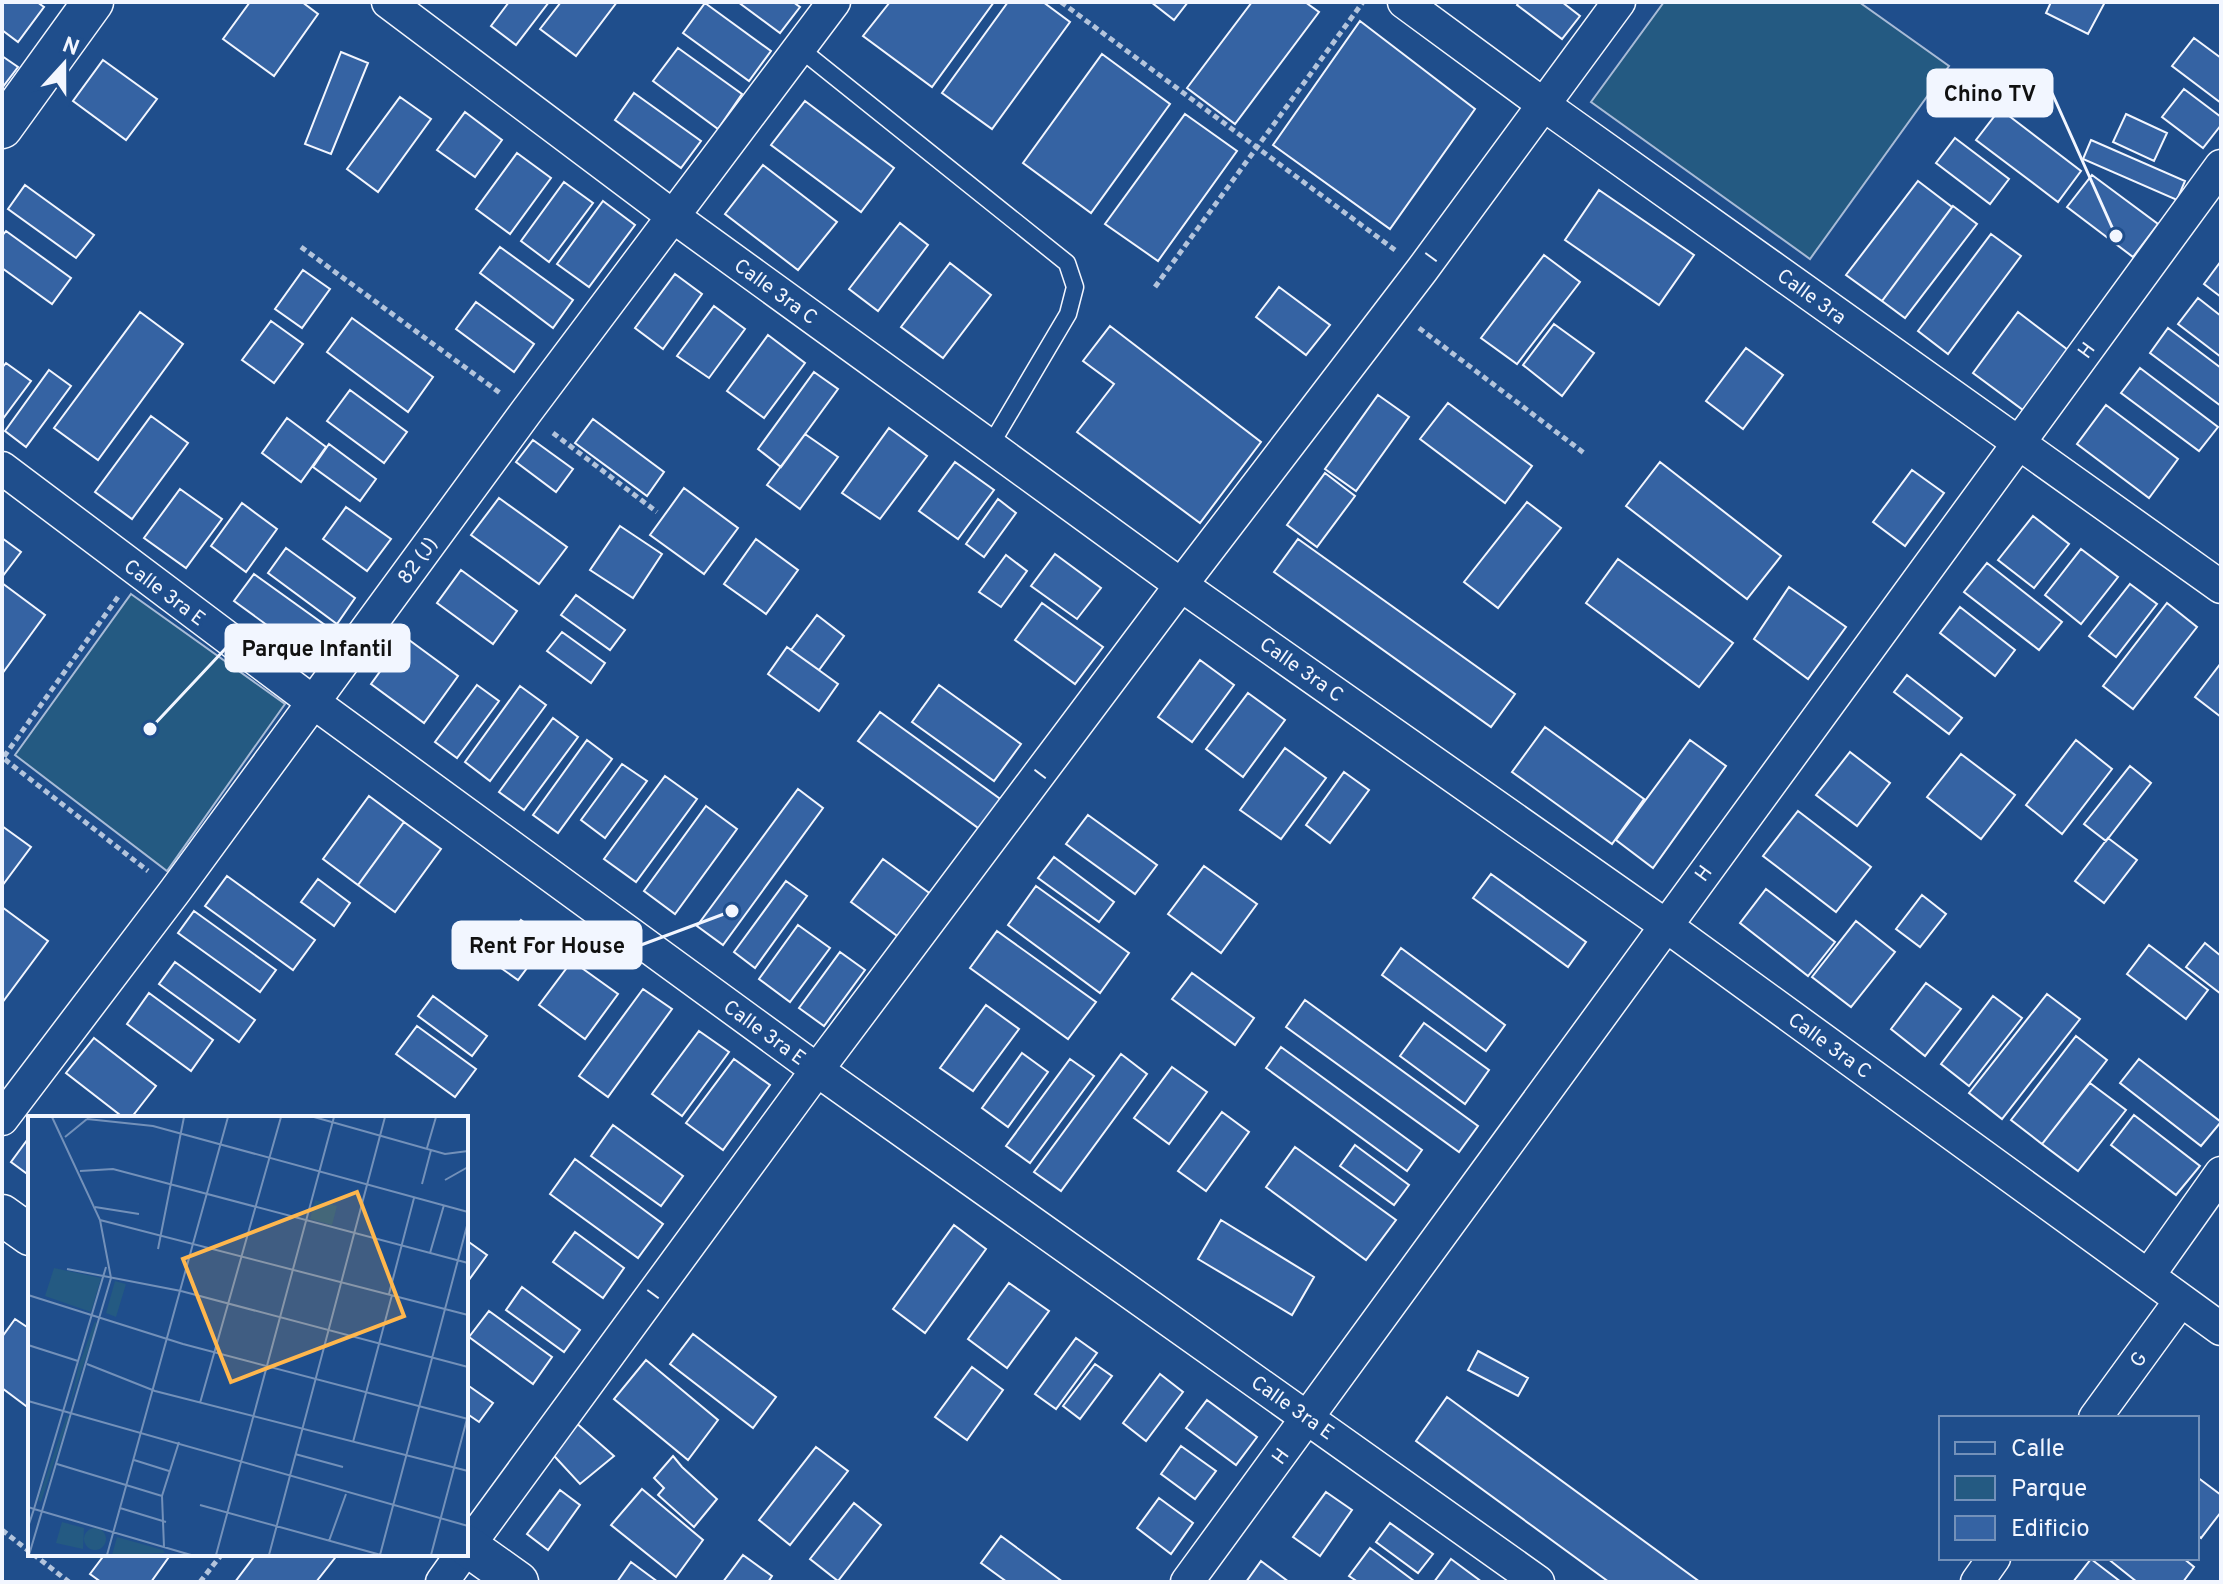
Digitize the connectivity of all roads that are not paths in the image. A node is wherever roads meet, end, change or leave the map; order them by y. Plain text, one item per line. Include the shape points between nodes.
1 (93, 2) edge
2 (388, 2) edge
3 (834, 2) edge
4 (1404, 2) edge
5 (1619, 2) edge
6 (799, 48) junction
7 (1544, 105) junction
8 (2, 128) edge
9 (2221, 166) edge
10 (674, 217) junction
11 (2017, 443) junction
12 (990, 446) junction
13 (2, 468) edge
14 (1181, 585) junction
15 (2221, 587) edge
16 (313, 702) junction
17 (1665, 925) junction
18 (817, 1070) junction
19 (2, 1119) edge
20 (2221, 1173) edge
21 (2, 1215) edge
22 (28, 1234) edge
23 (2148, 1276) junction
24 (2181, 1300) junction
25 (2221, 1329) edge
26 (2096, 1416) edge
27 (1308, 1418) junction
28 (468, 1546) edge
29 (468, 1550) edge
30 (461, 1556) edge
31 (1993, 1560) edge
32 (442, 1582) edge
33 (518, 1582) edge
34 (1187, 1582) edge
35 (1538, 1582) edge
36 (1977, 1582) edge

1 - 8 street
2 - 10 street, Calle 3ra C
3 - 6 street, 82 (J)
4 - 7 street, Calle 3ra
5 - 7 street, I
6 - 10 street, 82 (J)
6 - 12 lane via 1067,263 1075,287 1068,314
7 - 11 street, Calle 3ra
7 - 14 street, I
9 - 11 street, H
10 - 12 street, Calle 3ra C
10 - 16 street, 82 (J)
11 - 15 street, Calle 3ra
11 - 17 street, H
12 - 14 street, Calle 3ra C
13 - 16 street, Calle 3ra E
14 - 17 street, Calle 3ra C
14 - 18 street, I
16 - 18 street, Calle 3ra E
16 - 19 street, 82 (J)
17 - 23 street, Calle 3ra C
17 - 27 street, H
18 - 27 street, Calle 3ra E
18 - 28 street, I
20 - 23 street
21 - 22 street
23 - 24 street, Calle 3ra C
24 - 25 street, Calle 3ra C
24 - 26 street, G
27 - 34 street, H
27 - 35 street, Calle 3ra E
29 - 33 street
30 - 32 street, I
31 - 36 street

